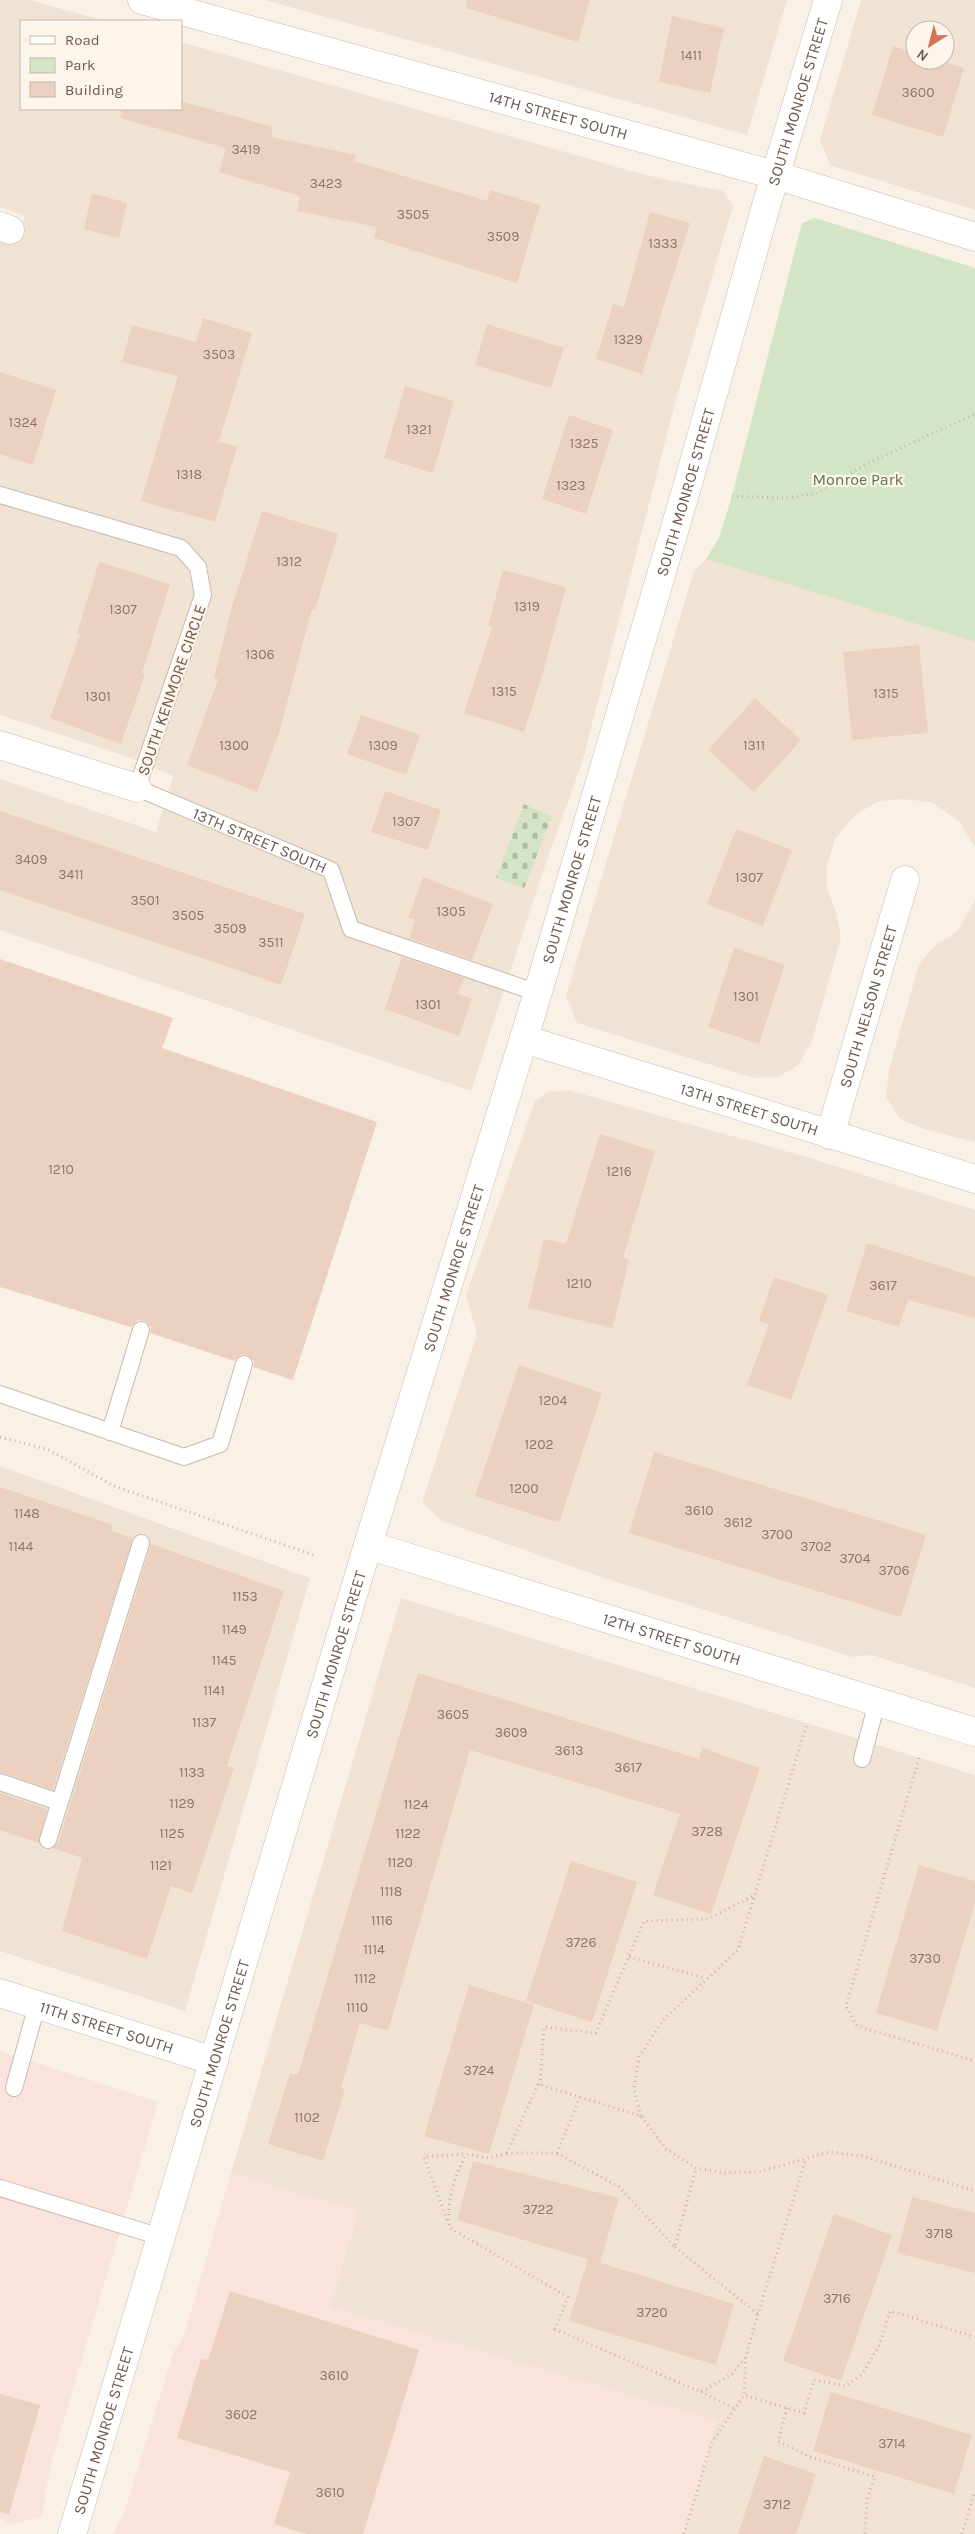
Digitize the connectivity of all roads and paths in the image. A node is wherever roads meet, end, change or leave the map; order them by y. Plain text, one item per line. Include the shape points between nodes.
1 (142, 0) edge
2 (828, 0) edge
3 (775, 175) junction
4 (975, 237) edge
5 (975, 414) edge
6 (0, 495) edge
7 (732, 496) dead end
8 (0, 745) edge
9 (137, 788) junction
10 (905, 880) dead end
11 (538, 993) junction
12 (524, 1039) junction
13 (830, 1135) junction
14 (975, 1179) edge
15 (141, 1330) dead end
16 (244, 1364) dead end
17 (0, 1394) edge
18 (110, 1432) junction
19 (0, 1437) edge
20 (141, 1542) dead end
21 (368, 1545) junction
22 (317, 1556) dead end
23 (877, 1702) junction
24 (807, 1723) dead end
25 (975, 1732) edge
26 (919, 1758) dead end
27 (862, 1759) dead end
28 (0, 1782) edge
29 (59, 1802) junction
30 (48, 1840) dead end
31 (753, 1896) junction
32 (629, 1957) junction
33 (707, 1978) junction
34 (0, 1993) edge
35 (37, 2006) junction
36 (214, 2061) junction
37 (975, 2061) edge
38 (540, 2085) junction
39 (14, 2088) dead end
40 (580, 2098) junction
41 (641, 2116) junction
42 (557, 2152) junction
43 (507, 2153) junction
44 (466, 2154) junction
45 (806, 2158) junction
46 (696, 2168) junction
47 (0, 2188) edge
48 (975, 2191) edge
49 (450, 2228) junction
50 (161, 2237) junction
51 (675, 2247) junction
52 (758, 2314) junction
53 (975, 2337) edge
54 (746, 2357) junction
55 (701, 2392) junction
56 (744, 2395) junction
57 (787, 2408) junction
58 (736, 2409) junction
59 (975, 2491) edge
60 (72, 2534) edge
61 (684, 2534) edge
62 (865, 2534) edge
63 (962, 2534) edge

1 - 3 street, 14TH STREET SOUTH
2 - 3 street, SOUTH MONROE STREET
3 - 4 street, 14TH STREET SOUTH
3 - 11 street, SOUTH MONROE STREET
5 - 7 path via 866,464 818,493 786,498
6 - 9 lane, SOUTH KENMORE CIRCLE via 181,548 198,567 204,595
8 - 9 street, 13TH STREET SOUTH
9 - 11 lane, 13TH STREET SOUTH via 331,870 351,929
10 - 13 street, SOUTH NELSON STREET
11 - 12 street, SOUTH MONROE STREET
12 - 13 street, 13TH STREET SOUTH
12 - 21 street, SOUTH MONROE STREET
13 - 14 street, 13TH STREET SOUTH
15 - 18 lane
16 - 18 lane via 220,1444 184,1457
17 - 18 lane
19 - 22 path via 49,1450 116,1487
20 - 29 lane
21 - 23 street, 12TH STREET SOUTH
21 - 36 street, SOUTH MONROE STREET
23 - 25 street, 12TH STREET SOUTH
23 - 27 lane
24 - 31 path
26 - 37 path via 846,2006 857,2026
28 - 29 lane
29 - 30 lane
31 - 32 path via 708,1919 644,1921
31 - 33 path via 738,1950
32 - 33 path
32 - 38 path via 596,2033 544,2027
33 - 41 path via 663,2020 639,2057 634,2089
34 - 35 street, 11TH STREET SOUTH
35 - 36 street, 11TH STREET SOUTH
35 - 39 lane
36 - 50 street, SOUTH MONROE STREET
38 - 40 path
38 - 43 path
40 - 41 path
40 - 42 path
41 - 46 path via 666,2148
42 - 43 path
42 - 51 path via 619,2186
43 - 44 path via 490,2158
44 - 49 path via 452,2184 448,2210
44 - 49 path via 424,2157
45 - 46 path via 758,2172 725,2173
45 - 48 path via 830,2152 863,2156
45 - 52 path
46 - 51 path
47 - 50 lane
49 - 55 path via 568,2297 555,2329
50 - 60 street, SOUTH MONROE STREET
51 - 52 path
52 - 54 path
53 - 57 path via 890,2311 879,2346 862,2374 846,2386 814,2380 804,2413
54 - 55 path via 732,2374
54 - 56 path
55 - 58 path
56 - 57 path
56 - 58 path
57 - 62 path via 778,2441 808,2456 875,2476 867,2499
58 - 61 path via 712,2444
59 - 63 path

